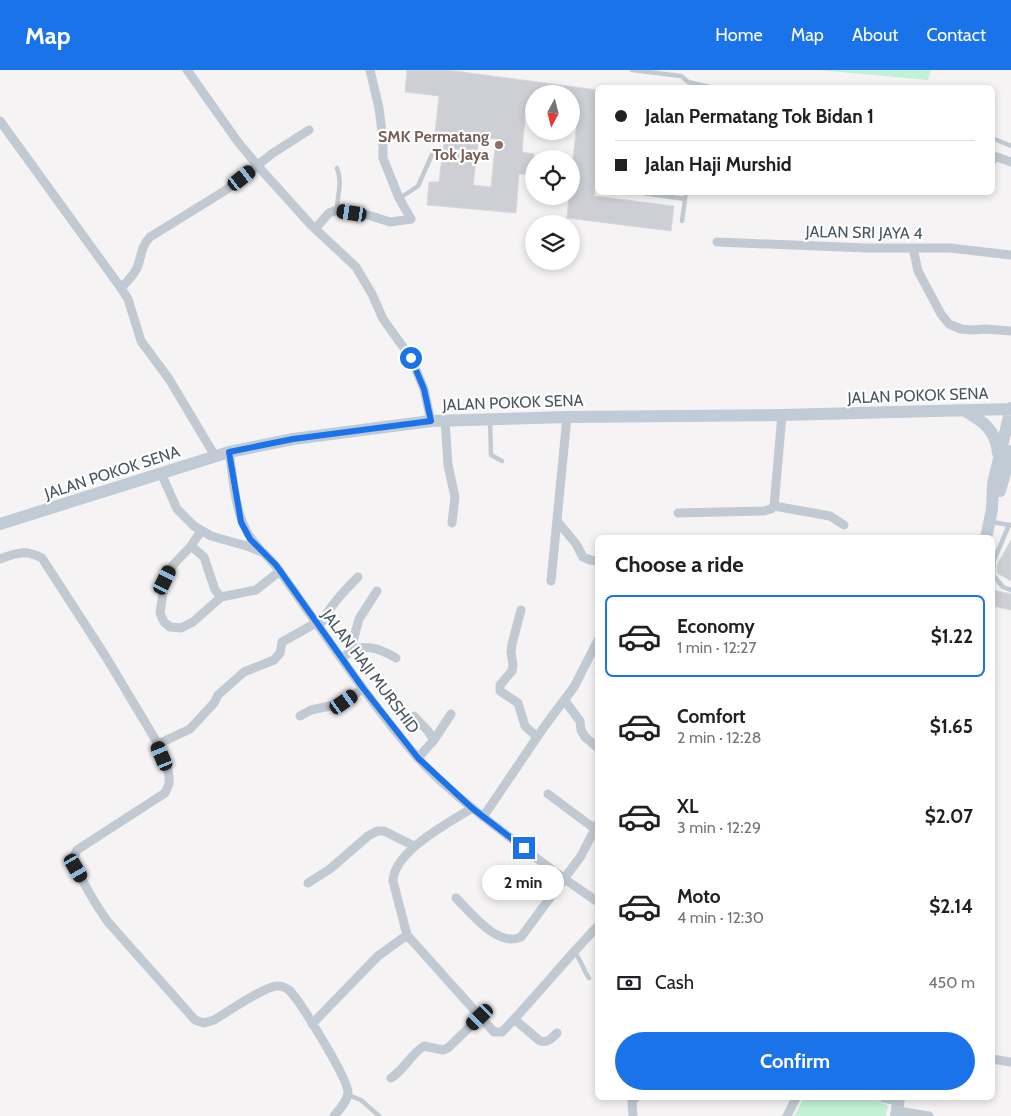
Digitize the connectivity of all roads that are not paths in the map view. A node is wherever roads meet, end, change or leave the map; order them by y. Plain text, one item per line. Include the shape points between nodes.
1 (187, 70) edge
2 (370, 70) edge
3 (632, 70) edge
4 (681, 73) edge
5 (701, 85) edge
6 (0, 121) edge
7 (309, 130) dead end
8 (995, 139) edge
9 (1011, 146) edge
10 (434, 150) dead end
11 (995, 156) edge
12 (1011, 162) edge
13 (257, 165) junction
14 (338, 168) dead end
15 (660, 195) edge
16 (686, 195) edge
17 (400, 198) junction
18 (685, 198) junction
19 (337, 210) junction
20 (682, 221) dead end
21 (315, 229) junction
22 (717, 242) dead end
23 (913, 248) junction
24 (1011, 255) edge
25 (121, 288) junction
26 (1011, 331) edge
27 (1011, 409) edge
28 (964, 411) junction
29 (782, 415) junction
30 (567, 416) junction
31 (490, 418) junction
32 (445, 420) junction
33 (431, 421) junction
34 (1011, 451) edge
35 (229, 452) junction
36 (215, 456) junction
37 (502, 461) dead end
38 (998, 462) junction
39 (161, 473) junction
40 (774, 506) junction
41 (678, 513) dead end
42 (991, 515) junction
43 (558, 522) junction
44 (452, 523) dead end
45 (0, 524) edge
46 (844, 525) dead end
47 (1010, 525) edge
48 (201, 531) junction
49 (987, 535) edge
50 (191, 546) junction
51 (264, 553) junction
52 (0, 559) edge
53 (595, 560) edge
54 (995, 560) edge
55 (280, 571) junction
56 (358, 577) dead end
57 (995, 577) edge
58 (551, 581) dead end
59 (1011, 590) edge
60 (377, 591) dead end
61 (221, 597) junction
62 (521, 610) dead end
63 (318, 625) junction
64 (595, 646) edge
65 (350, 652) junction
66 (343, 658) junction
67 (396, 658) dead end
68 (363, 688) junction
69 (565, 701) junction
70 (451, 714) dead end
71 (300, 716) dead end
72 (414, 716) dead end
73 (537, 736) junction
74 (434, 740) junction
75 (158, 744) junction
76 (595, 745) edge
77 (418, 758) junction
78 (548, 794) dead end
79 (472, 808) junction
80 (483, 817) junction
81 (595, 825) edge
82 (595, 828) edge
83 (414, 846) junction
84 (564, 880) junction
85 (308, 883) dead end
86 (456, 898) dead end
87 (595, 900) edge
88 (595, 929) edge
89 (407, 934) junction
90 (573, 952) junction
91 (589, 978) dead end
92 (480, 1017) junction
93 (514, 1019) junction
94 (316, 1020) junction
95 (557, 1034) dead end
96 (995, 1059) edge
97 (1011, 1062) edge
98 (391, 1078) dead end
99 (348, 1095) junction
100 (634, 1100) edge
101 (795, 1100) edge
102 (897, 1106) edge
103 (334, 1116) edge
104 (379, 1116) edge
105 (633, 1116) edge
106 (787, 1116) edge
107 (929, 1116) edge

1 - 13 street
2 - 17 street via 380,116 383,158
3 - 4 lane
4 - 5 lane via 688,82
6 - 25 street
7 - 13 street
8 - 9 lane
10 - 17 lane via 418,186
11 - 12 street
13 - 21 street
13 - 25 street via 226,190 150,238 144,244 137,267
14 - 19 lane via 341,181
15 - 18 lane
16 - 18 lane
17 - 19 street via 411,219 390,222
18 - 20 lane
19 - 21 street via 329,213
21 - 33 street via 356,267 384,319 411,358 424,389
22 - 23 street, JALAN SRI JAYA 4
23 - 24 street, JALAN SRI JAYA 4 via 950,248
23 - 26 street via 918,271 949,324 967,330
25 - 36 street via 128,299 141,341 169,379
27 - 28 main road, JALAN POKOK SENA
27 - 38 main road
28 - 29 main road, JALAN POKOK SENA
28 - 38 main road via 980,418 990,428 995,437
29 - 30 main road, JALAN POKOK SENA
29 - 40 street
30 - 31 main road, JALAN POKOK SENA
30 - 43 street
31 - 32 main road, JALAN POKOK SENA
31 - 37 lane via 491,455
32 - 33 main road, JALAN POKOK SENA
32 - 44 street via 454,496
33 - 35 main road, JALAN POKOK SENA via 293,439
34 - 42 main road
35 - 36 main road, JALAN POKOK SENA
35 - 51 street via 241,522 250,539
36 - 39 main road, JALAN POKOK SENA
38 - 42 main road
39 - 45 main road, JALAN POKOK SENA
39 - 48 street, JALAN HAJI MURSHID via 176,509
40 - 41 street via 764,511
40 - 46 street via 830,516
42 - 47 lane
42 - 49 main road
43 - 53 street via 583,557
43 - 58 street
47 - 54 lane
48 - 50 street
48 - 51 street, JALAN HAJI MURSHID
50 - 61 street via 204,557 215,590
50 - 61 street via 172,565 165,580 160,613 164,622 170,627 181,628
51 - 55 street, JALAN HAJI MURSHID
52 - 75 street via 22,552 42,558
55 - 61 street via 256,590
55 - 63 street, JALAN HAJI MURSHID
56 - 63 street via 340,594
57 - 59 lane via 1003,587
60 - 65 street via 359,619
62 - 73 street via 512,644 512,672 500,685 500,691 518,702 525,726
63 - 66 street, JALAN HAJI MURSHID
63 - 75 street via 282,642 274,660 244,672 218,695 190,728
64 - 69 street
65 - 66 street
65 - 67 street via 366,647 380,648
66 - 68 street, JALAN HAJI MURSHID
68 - 71 street via 344,702
68 - 77 street, JALAN HAJI MURSHID
69 - 73 street
69 - 76 street via 580,721 585,737
70 - 74 street
72 - 74 street
73 - 80 street
74 - 77 street
75 - 94 street via 169,776 165,793 76,850 76,868 108,922 195,1020 214,1020 276,986 288,990
77 - 79 street, JALAN HAJI MURSHID
78 - 81 street
79 - 80 street, JALAN HAJI MURSHID
79 - 83 street
80 - 84 street, JALAN HAJI MURSHID
82 - 84 street via 582,856
83 - 85 street via 377,832
83 - 89 street via 394,875
84 - 86 street via 516,940 490,931
84 - 87 street, JALAN HAJI MURSHID
88 - 90 street
89 - 92 street
89 - 94 street via 378,956
90 - 91 lane
90 - 93 street
92 - 93 street via 496,1033 502,1032
92 - 98 street via 448,1048 424,1046 419,1049
93 - 95 street via 540,1041 549,1041
94 - 99 street via 343,1076
96 - 97 street
99 - 103 street
99 - 104 lane via 361,1100
100 - 105 street via 631,1106
101 - 106 street
102 - 107 street

